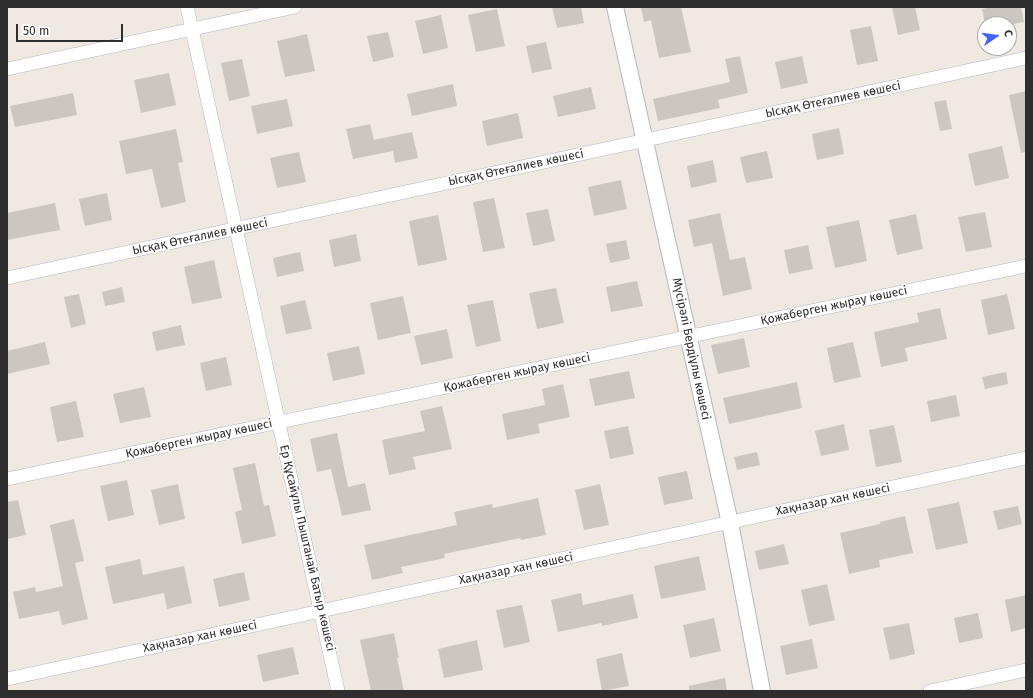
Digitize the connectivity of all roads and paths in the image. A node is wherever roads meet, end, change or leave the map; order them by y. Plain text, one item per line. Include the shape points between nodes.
1 (187, 7) edge
2 (295, 7) edge
3 (615, 7) edge
4 (192, 29) junction
5 (1026, 58) edge
6 (7, 69) edge
7 (645, 140) junction
8 (236, 229) junction
9 (1026, 266) edge
10 (7, 278) edge
11 (688, 337) junction
12 (279, 423) junction
13 (1026, 458) edge
14 (7, 480) edge
15 (730, 523) junction
16 (320, 611) junction
17 (1026, 670) edge
18 (7, 679) edge
19 (338, 691) edge
20 (762, 691) edge
21 (930, 691) edge

1 - 4 street, Ер Құсайұлы Пыштанай Батыр көшесі
2 - 4 street
3 - 7 street, Мүсірәлі Бердіұлы көшесі
4 - 6 street
4 - 8 street, Ер Құсайұлы Пыштанай Батыр көшесі
5 - 7 street, Ысқақ Өтеғалиев көшесі
7 - 8 street, Ысқақ Өтеғалиев көшесі
7 - 11 street, Мүсірәлі Бердіұлы көшесі
8 - 10 street, Ысқақ Өтеғалиев көшесі
8 - 12 street, Ер Құсайұлы Пыштанай Батыр көшесі
9 - 11 street, Қожаберген жырау көшесі
11 - 12 street, Қожаберген жырау көшесі
11 - 15 street, Мүсірәлі Бердіұлы көшесі
12 - 14 street, Қожаберген жырау көшесі
12 - 16 street, Ер Құсайұлы Пыштанай Батыр көшесі
13 - 15 street, Хақназар хан көшесі
15 - 16 street, Хақназар хан көшесі
15 - 20 street, Мүсірәлі Бердіұлы көшесі
16 - 18 street, Хақназар хан көшесі
16 - 19 street, Ер Құсайұлы Пыштанай Батыр көшесі
17 - 21 street

